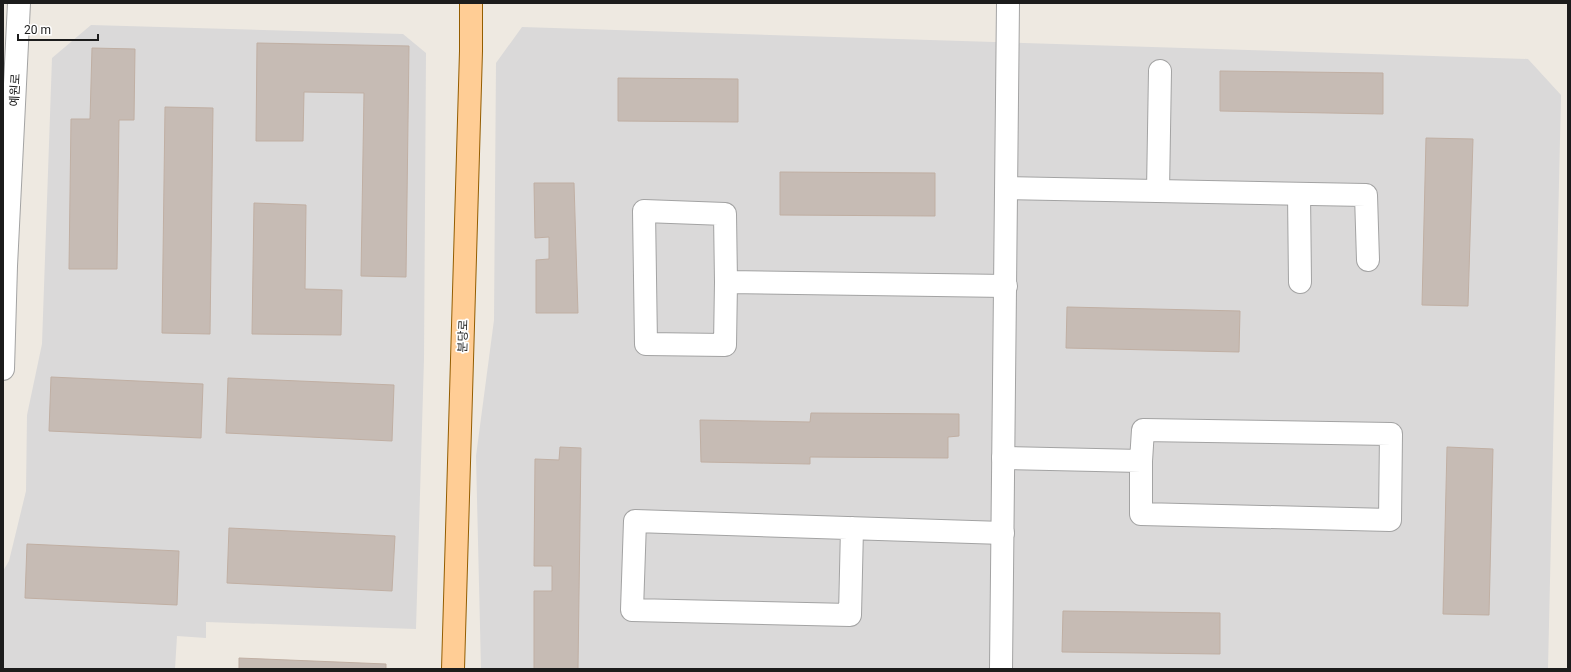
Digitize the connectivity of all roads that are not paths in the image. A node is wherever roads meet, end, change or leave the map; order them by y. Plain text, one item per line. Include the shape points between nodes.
1 (19, 3) edge
2 (471, 3) edge
3 (1008, 3) edge
4 (1160, 71) dead end
5 (1007, 188) junction
6 (1158, 191) junction
7 (1299, 194) junction
8 (1368, 260) dead end
9 (4, 266) edge
10 (726, 282) junction
11 (1300, 282) dead end
12 (1006, 286) junction
13 (3, 369) edge
14 (1003, 458) junction
15 (1141, 461) junction
16 (852, 528) junction
17 (1003, 533) junction
18 (453, 669) edge
19 (1001, 669) edge

1 - 9 street, 예원로
2 - 18 main road, 분당로
3 - 5 street
4 - 6 street
5 - 6 street
5 - 12 street
6 - 7 street
7 - 8 street via 1366,195
7 - 11 street
9 - 13 street, 예원로
10 - 10 street via 725,214 644,211 646,344 725,345
10 - 12 street
12 - 14 street
14 - 15 street
14 - 17 street
15 - 15 street via 1143,430 1391,434 1390,520 1141,514
16 - 16 street via 635,521 632,610 850,614
16 - 17 street
17 - 19 street

